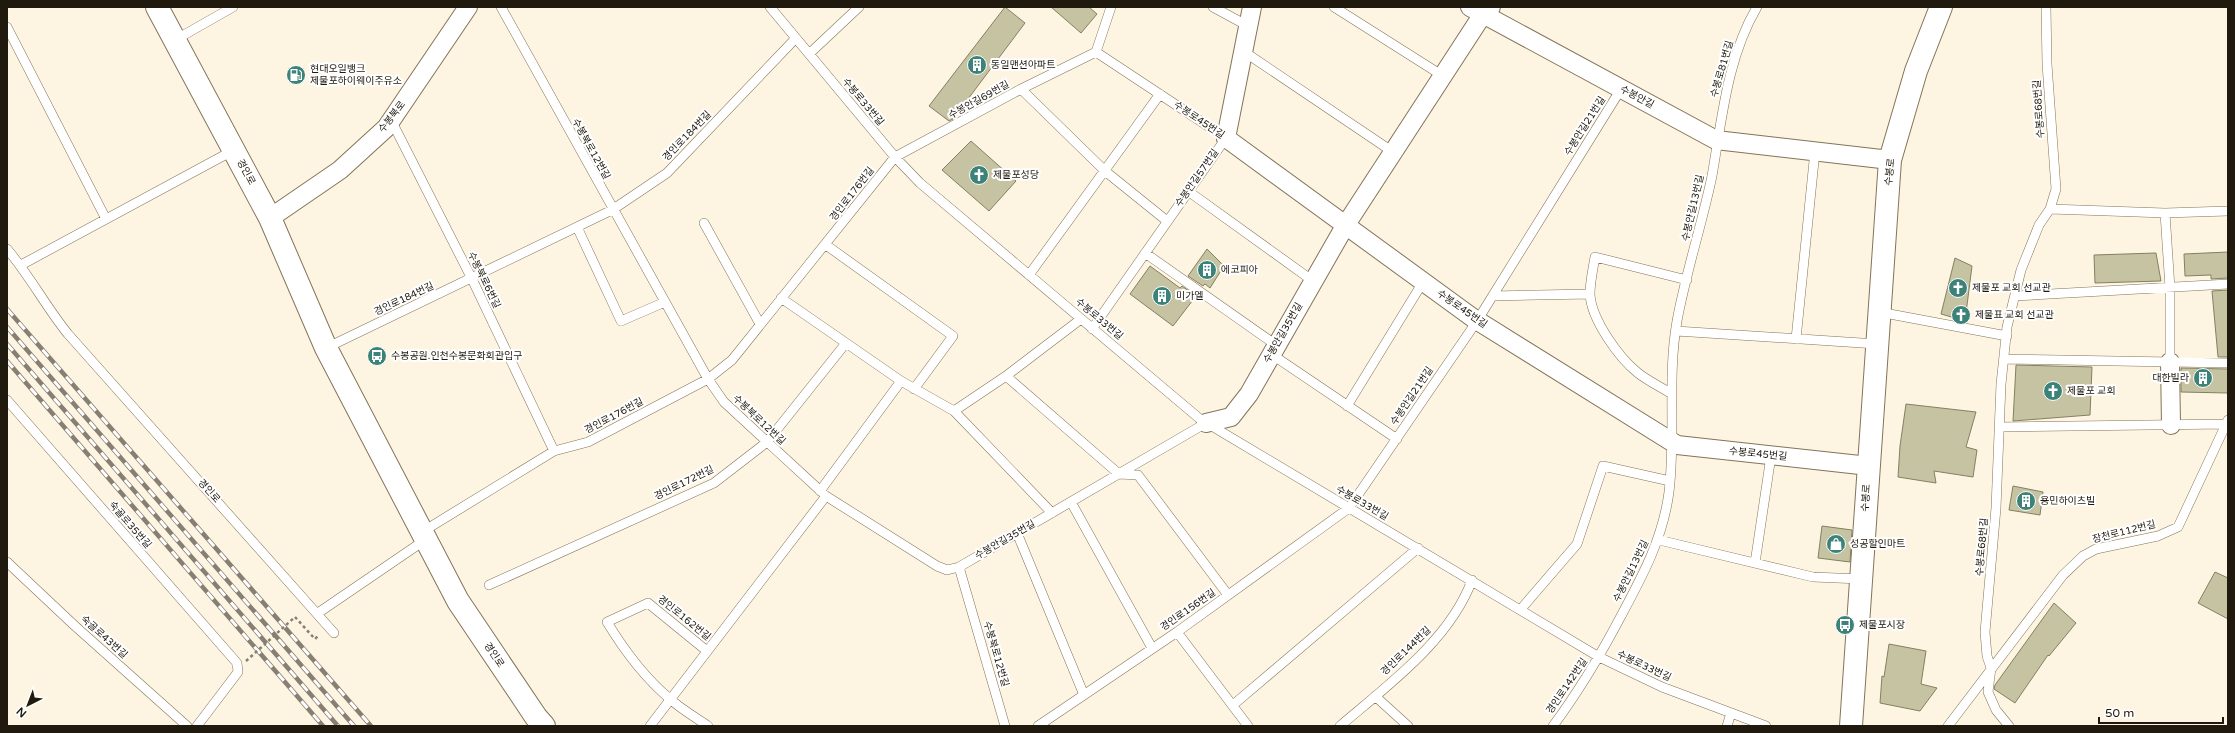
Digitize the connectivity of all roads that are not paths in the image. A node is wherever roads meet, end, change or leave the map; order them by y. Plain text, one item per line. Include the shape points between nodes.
1 (157, 7) edge
2 (233, 7) edge
3 (468, 7) edge
4 (501, 7) edge
5 (770, 7) edge
6 (859, 7) edge
7 (1111, 7) edge
8 (1213, 7) edge
9 (1252, 7) edge
10 (1334, 7) edge
11 (1757, 7) edge
12 (1941, 7) edge
13 (2046, 7) edge
14 (1481, 9) edge
15 (1248, 26) junction
16 (7, 27) edge
17 (796, 38) junction
18 (175, 40) junction
19 (1243, 51) junction
20 (1096, 52) junction
21 (809, 54) junction
22 (1443, 76) junction
23 (1021, 89) junction
24 (1621, 89) junction
25 (1160, 94) junction
26 (391, 120) junction
27 (1226, 138) junction
28 (1716, 140) junction
29 (234, 150) junction
30 (1815, 151) junction
31 (1393, 152) junction
32 (895, 157) junction
33 (1890, 160) junction
34 (1105, 170) junction
35 (1188, 192) junction
36 (2050, 209) junction
37 (612, 210) junction
38 (2228, 211) edge
39 (2165, 213) junction
40 (270, 218) junction
41 (106, 219) junction
42 (1167, 221) junction
43 (704, 223) dead end
44 (1345, 226) junction
45 (577, 227) junction
46 (826, 244) junction
47 (7, 250) edge
48 (1145, 253) junction
49 (21, 265) junction
50 (1029, 275) junction
51 (472, 279) junction
52 (1687, 280) junction
53 (1314, 281) junction
54 (1423, 282) junction
55 (2228, 284) edge
56 (2170, 288) junction
57 (1590, 294) junction
58 (1493, 296) junction
59 (2015, 296) junction
60 (781, 298) junction
61 (665, 302) junction
62 (1879, 312) junction
63 (1081, 319) junction
64 (1477, 321) junction
65 (760, 324) junction
66 (1092, 328) junction
67 (1676, 331) junction
68 (2007, 336) junction
69 (1796, 339) junction
70 (846, 343) junction
71 (1877, 344) junction
72 (326, 348) junction
73 (1274, 350) junction
74 (2004, 359) junction
75 (2170, 362) junction
76 (2228, 364) edge
77 (1006, 376) junction
78 (708, 379) junction
79 (900, 381) junction
80 (914, 389) junction
81 (1672, 394) junction
82 (7, 400) edge
83 (1347, 406) junction
84 (954, 412) junction
85 (2227, 422) edge
86 (1206, 423) junction
87 (2171, 425) junction
88 (2000, 427) junction
89 (1397, 439) junction
90 (767, 442) junction
91 (1673, 443) junction
92 (554, 451) junction
93 (1771, 456) junction
94 (1868, 466) junction
95 (1119, 474) junction
96 (1670, 481) junction
97 (823, 494) junction
98 (1071, 502) junction
99 (1350, 508) junction
100 (1052, 513) junction
101 (1018, 533) junction
102 (424, 535) junction
103 (1659, 540) junction
104 (1418, 548) junction
105 (7, 562) edge
106 (1755, 563) junction
107 (959, 567) junction
108 (1861, 579) junction
109 (1472, 580) junction
110 (489, 585) dead end
111 (1228, 595) junction
112 (1520, 609) junction
113 (318, 613) junction
114 (1177, 632) junction
115 (334, 633) dead end
116 (1152, 648) junction
117 (707, 651) junction
118 (1599, 657) junction
119 (1991, 668) junction
120 (1084, 695) junction
121 (1375, 696) junction
122 (670, 699) junction
123 (1232, 705) junction
124 (1731, 713) junction
125 (187, 726) edge
126 (197, 726) edge
127 (544, 726) edge
128 (650, 726) edge
129 (708, 726) edge
130 (1005, 726) edge
131 (1038, 726) edge
132 (1248, 726) edge
133 (1340, 726) edge
134 (1408, 726) edge
135 (1553, 726) edge
136 (1727, 726) edge
137 (1766, 726) edge
138 (1851, 726) edge
139 (1948, 726) edge
140 (2010, 726) edge

1 - 18 main road, 경인로
2 - 18 lane
3 - 26 street, 수봉북로
4 - 37 lane, 수봉북로12번길
5 - 17 lane, 수봉로33번길
6 - 21 lane
7 - 20 lane
8 - 15 lane
9 - 15 street, 수봉안길57번길
10 - 22 lane
11 - 28 lane, 수봉로81번길 via 1737,54
12 - 33 main road, 수봉로 via 1916,72
13 - 36 lane, 수봉로68번길 via 2048,79 2056,182
14 - 22 street, 수봉안길35번길
14 - 24 street, 수봉안길
15 - 19 street, 수봉안길57번길
16 - 41 lane
17 - 21 lane, 수봉로33번길
17 - 37 lane, 경인로184번길 via 666,173
18 - 29 main road, 경인로
19 - 27 street, 수봉안길57번길
19 - 31 lane
20 - 23 lane, 수봉안길69번길
20 - 25 lane, 수봉로45번길
21 - 32 lane, 수봉로33번길
22 - 31 street, 수봉안길35번길
23 - 32 lane, 수봉안길69번길
23 - 34 lane
24 - 28 street, 수봉안길
24 - 58 lane, 수봉안길21번길
25 - 27 lane, 수봉로45번길
25 - 34 lane
26 - 40 street, 수봉북로 via 386,128 340,170
26 - 51 lane, 수봉북로6번길
27 - 35 lane, 수봉안길57번길
27 - 44 street, 수봉로45번길
28 - 30 street, 수봉안길
28 - 52 lane, 수봉안길13번길 via 1712,175
29 - 40 main road, 경인로
29 - 41 lane, 경인로
30 - 33 street, 수봉안길
30 - 69 lane
31 - 44 street, 수봉안길35번길
32 - 46 lane, 경인로176번길
32 - 50 lane, 수봉로33번길 via 920,183
33 - 62 main road, 수봉로
34 - 42 lane
34 - 50 lane
35 - 42 lane, 수봉안길57번길
35 - 53 lane
36 - 39 lane
36 - 59 lane, 수봉로68번길 via 2039,224 2021,270
37 - 45 lane, 경인로184번길
37 - 61 lane, 수봉북로12번길
38 - 39 lane
39 - 56 lane
40 - 72 main road, 경인로
41 - 49 lane, 경인로
42 - 48 lane, 수봉안길57번길
43 - 65 lane
44 - 53 street, 수봉안길35번길
44 - 54 street, 수봉로45번길
45 - 51 lane, 경인로184번길
45 - 61 lane via 621,321
46 - 60 lane, 경인로176번길
46 - 80 lane via 953,336
47 - 49 lane, 경인로
48 - 66 lane, 수봉안길57번길
48 - 73 lane
49 - 113 lane, 경인로 via 50,312 68,334
50 - 63 lane, 수봉로33번길
51 - 72 lane, 경인로184번길
51 - 92 lane, 수봉북로6번길
52 - 57 lane via 1595,257
52 - 67 lane, 수봉안길13번길
53 - 73 street, 수봉안길35번길
54 - 64 street, 수봉로45번길
54 - 83 lane
55 - 56 lane
56 - 59 lane
56 - 75 lane
57 - 58 lane
57 - 81 lane via 1592,306 1604,332 1623,358 1639,374
58 - 64 lane, 수봉안길21번길
59 - 68 lane, 수봉로68번길
60 - 65 lane, 경인로176번길
60 - 70 lane
61 - 78 lane, 수봉북로12번길
62 - 68 lane
62 - 71 main road, 수봉로
63 - 66 lane, 수봉로33번길
63 - 77 lane
64 - 89 lane, 수봉안길21번길
64 - 91 street, 수봉로45번길
65 - 78 lane, 경인로176번길 via 732,360
66 - 86 lane, 수봉로33번길
67 - 69 lane
67 - 81 lane, 수봉안길13번길
68 - 74 lane, 수봉로68번길
69 - 71 lane
70 - 79 lane
70 - 90 lane, 경인로172번길
71 - 94 main road, 수봉로
72 - 102 main road, 경인로
73 - 83 lane
73 - 86 street, 수봉안길35번길 via 1249,394 1231,417
74 - 75 lane
74 - 88 lane, 수봉로68번길
75 - 76 lane
75 - 87 street
77 - 84 lane
77 - 95 lane
78 - 90 lane, 수봉북로12번길 via 724,402
78 - 92 lane, 경인로176번길 via 588,442
79 - 80 lane
79 - 97 lane, 경인로162번길
80 - 84 lane
81 - 91 lane, 수봉안길13번길
82 - 126 lane, 숙골로35번길 via 242,662 238,672
83 - 89 lane
84 - 100 lane
85 - 87 lane, 장천로112번길
85 - 119 lane, 장천로112번길 via 2178,527 2158,536 2096,549 2083,556 2063,575
86 - 95 lane, 수봉안길35번길
86 - 99 lane, 수봉로33번길
87 - 88 lane, 장천로112번길
88 - 119 lane, 수봉로68번길 via 1985,632
89 - 99 lane, 수봉안길21번길
90 - 97 lane, 수봉북로12번길
90 - 110 lane, 경인로172번길 via 714,483
91 - 93 street, 수봉로45번길
91 - 96 lane, 수봉안길13번길
92 - 102 lane, 경인로176번길
93 - 94 street, 수봉로45번길
93 - 106 lane
94 - 108 main road, 수봉로
95 - 98 lane, 수봉안길35번길
95 - 111 lane via 1138,475
96 - 103 lane, 수봉안길13번길
96 - 112 lane via 1603,466 1577,544
97 - 107 lane, 수봉북로12번길 via 937,566 946,570
97 - 117 lane, 경인로162번길
98 - 100 lane, 수봉안길35번길
98 - 116 lane
99 - 104 lane, 수봉로33번길
99 - 111 lane, 경인로156번길
100 - 101 lane, 수봉안길35번길
101 - 107 lane, 수봉안길35번길
101 - 120 lane
102 - 113 lane
102 - 127 main road, 경인로 via 458,601
103 - 106 lane
103 - 118 lane, 수봉안길13번길 via 1642,578
104 - 109 lane, 수봉로33번길
104 - 123 lane
105 - 125 lane, 숙골로43번길
106 - 108 lane via 1813,577
107 - 130 lane, 수봉북로12번길
108 - 138 main road, 수봉로
109 - 112 lane, 수봉로33번길
109 - 121 lane, 경인로144번길 via 1458,611 1446,628
111 - 114 lane, 경인로156번길
112 - 118 lane, 수봉로33번길
113 - 115 lane, 경인로
114 - 116 lane, 경인로156번길
114 - 123 lane
116 - 120 lane, 경인로156번길
117 - 122 lane, 경인로162번길
117 - 122 lane, 경인로162번길 via 648,603 607,622 634,661
118 - 124 lane, 수봉로33번길 via 1662,687
118 - 135 lane, 경인로142번길 via 1572,702
119 - 139 lane, 장천로112번길
119 - 140 lane via 1988,692 1996,710
120 - 131 lane, 경인로156번길
121 - 133 lane, 경인로144번길
121 - 134 lane
122 - 128 lane, 경인로162번길
122 - 129 lane
123 - 132 lane
124 - 136 lane
124 - 137 lane, 수봉로33번길

